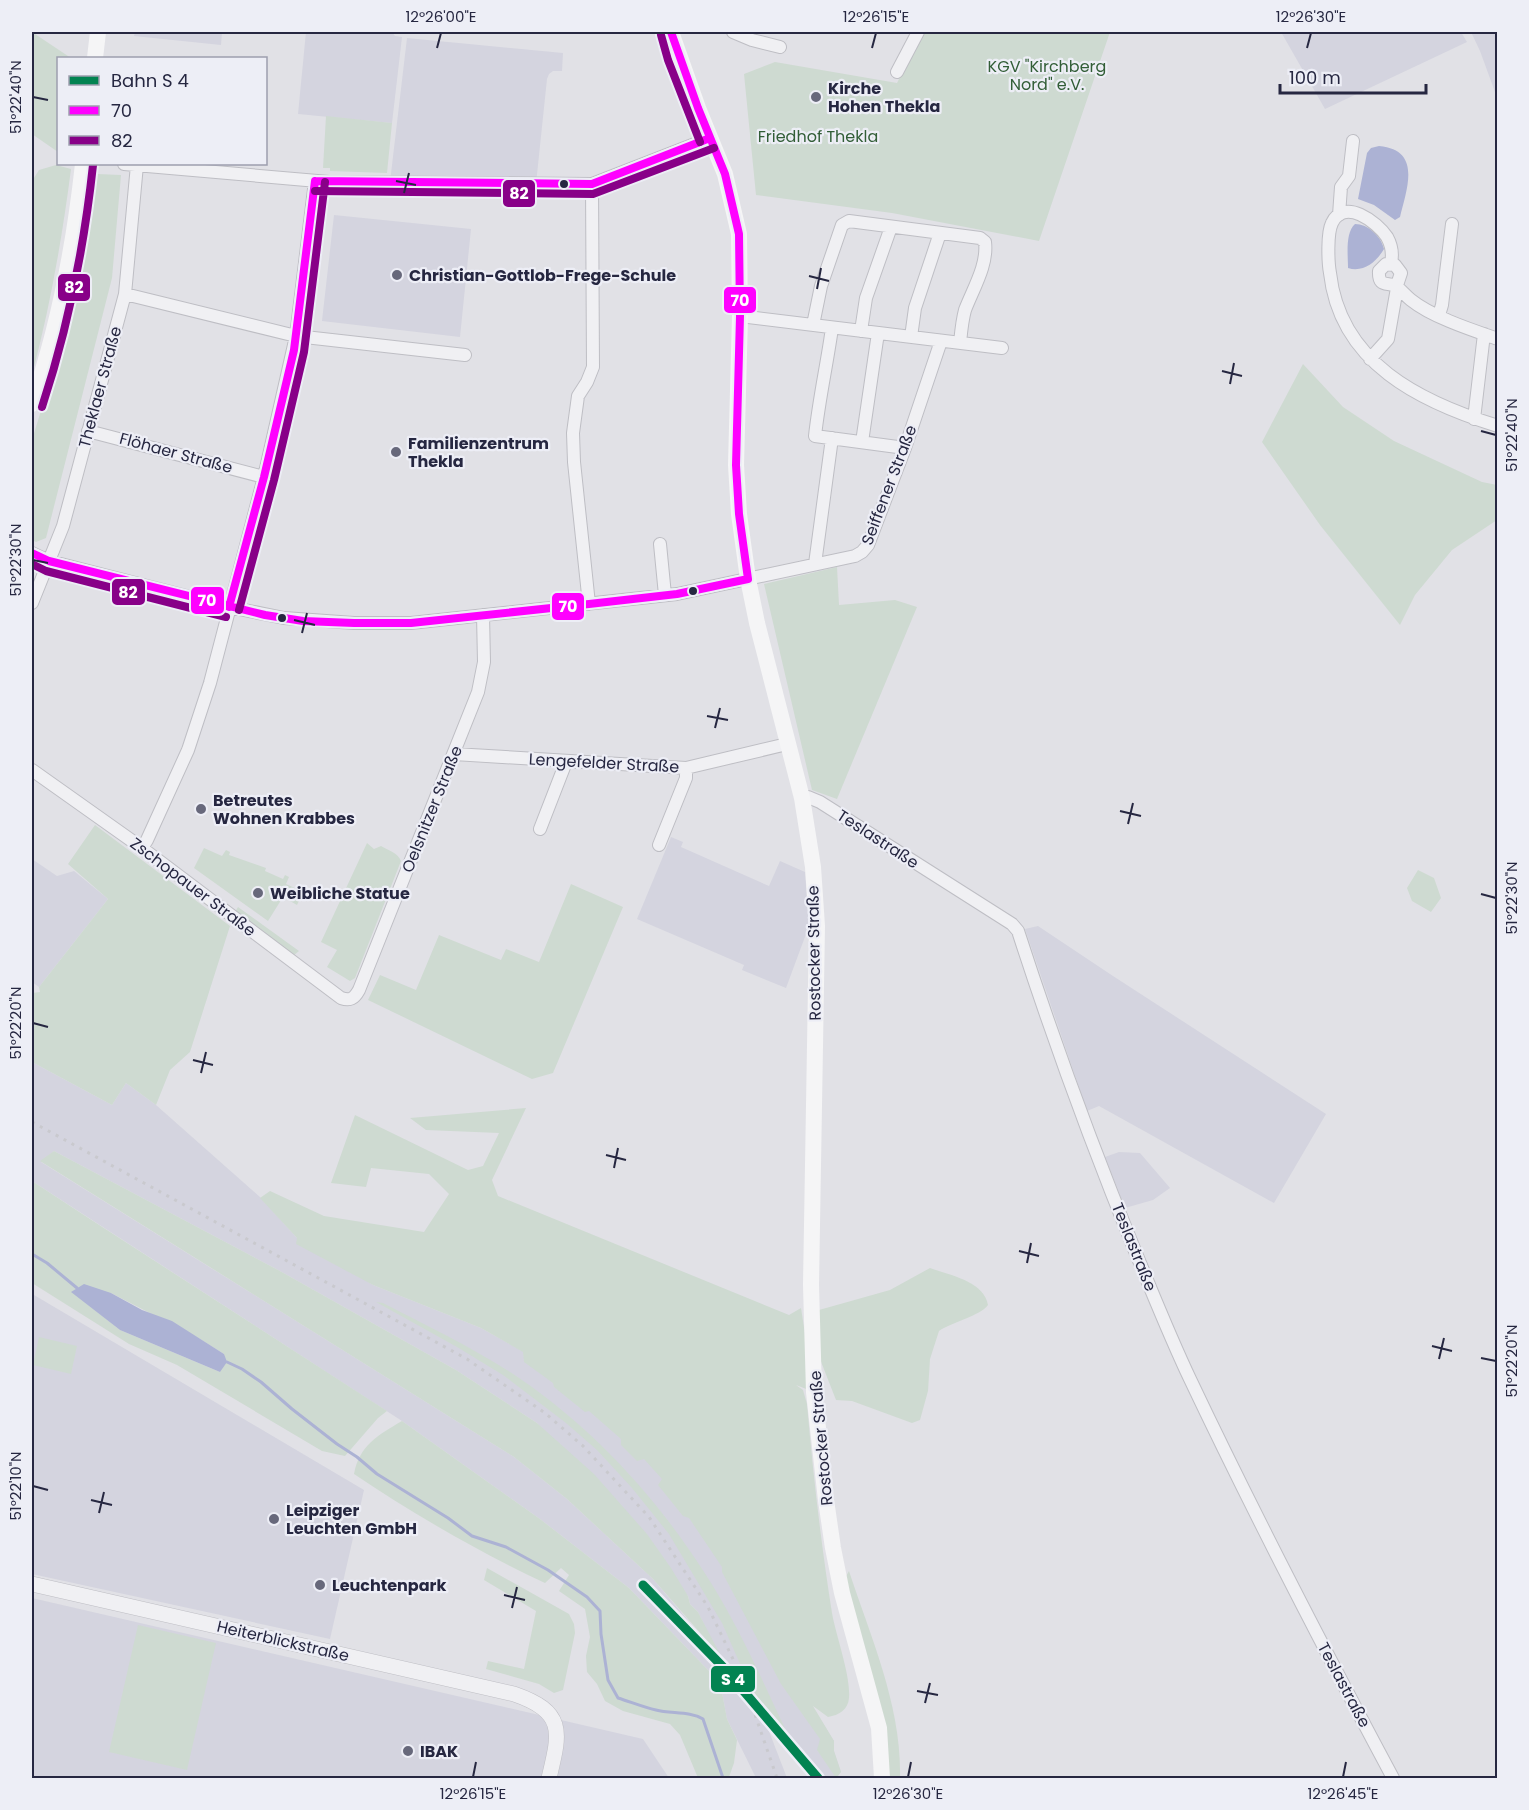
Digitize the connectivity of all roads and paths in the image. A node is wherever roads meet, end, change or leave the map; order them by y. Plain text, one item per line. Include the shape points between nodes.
1 (98, 32) edge
2 (671, 32) edge
3 (733, 32) edge
4 (918, 32) edge
5 (780, 47) dead end
6 (95, 57) edge
7 (897, 72) dead end
8 (710, 138) junction
9 (1353, 141) dead end
10 (83, 165) edge
11 (130, 165) edge
12 (141, 165) edge
13 (315, 181) junction
14 (592, 184) junction
15 (1339, 215) junction
16 (1452, 224) dead end
17 (891, 227) junction
18 (940, 233) junction
19 (1396, 286) junction
20 (124, 294) junction
21 (1439, 315) junction
22 (740, 316) junction
23 (813, 325) junction
24 (832, 327) junction
25 (861, 331) junction
26 (878, 333) junction
27 (1484, 334) junction
28 (296, 336) junction
29 (910, 337) junction
30 (1497, 339) edge
31 (942, 341) junction
32 (960, 344) junction
33 (1002, 348) dead end
34 (465, 355) dead end
35 (1370, 359) junction
36 (32, 404) edge
37 (1474, 419) junction
38 (1497, 426) edge
39 (88, 431) junction
40 (832, 438) junction
41 (862, 442) junction
42 (905, 448) junction
43 (264, 477) junction
44 (660, 544) dead end
45 (32, 553) edge
46 (49, 561) junction
47 (815, 564) junction
48 (748, 579) junction
49 (665, 595) junction
50 (32, 603) edge
51 (589, 604) junction
52 (230, 607) junction
53 (483, 615) junction
54 (787, 744) junction
55 (454, 754) junction
56 (566, 762) junction
57 (686, 768) junction
58 (32, 770) edge
59 (802, 798) junction
60 (540, 829) dead end
61 (659, 845) dead end
62 (141, 848) junction
63 (355, 998) joint
64 (32, 1584) edge
65 (549, 1779) edge
66 (882, 1779) edge
67 (1393, 1779) edge

1 - 6 main road
2 - 8 main road, Rostocker Straße
3 - 5 street
4 - 7 street
8 - 14 street
8 - 22 main road, Rostocker Straße via 725,174 739,234
9 - 15 street via 1349,176 1341,187
10 - 36 main road via 63,294
11 - 20 street, Theklaer Straße
12 - 13 street
13 - 14 street
13 - 28 street
14 - 51 street via 593,367 578,396 573,433
15 - 19 street via 1360,214 1386,236 1391,246 1390,263 1401,273
15 - 35 street via 1332,224 1330,239 1331,287 1347,331
16 - 21 street
17 - 18 street
17 - 23 street via 849,221 842,225 821,286
17 - 25 street via 866,298
18 - 29 street via 915,308
18 - 32 street via 980,238 986,245 963,317
19 - 21 street via 1413,302
19 - 35 street via 1388,339
20 - 28 street
20 - 39 street, Theklaer Straße
21 - 27 street
22 - 23 street
22 - 48 main road, Rostocker Straße via 736,465
23 - 24 street
24 - 25 street
24 - 40 street via 815,436
25 - 26 street
26 - 29 street
26 - 41 street
27 - 30 street
27 - 37 street
28 - 34 street
28 - 43 street
29 - 31 street
31 - 32 street
31 - 42 street, Seiffener Straße
32 - 33 street
35 - 37 street via 1416,392
37 - 38 street
39 - 43 street, Flöhaer Straße
39 - 46 street, Theklaer Straße via 63,526
40 - 41 street
40 - 47 street
41 - 42 street
42 - 47 street, Seiffener Straße via 868,545 862,552
43 - 52 street
44 - 49 street
45 - 46 street, Seiffener Straße
46 - 50 street, Theklaer Straße
46 - 52 street, Seiffener Straße
47 - 48 street, Seiffener Straße
48 - 49 street, Seiffener Straße
48 - 54 main road, Rostocker Straße
49 - 51 street, Seiffener Straße
51 - 53 street, Seiffener Straße
52 - 53 street, Seiffener Straße via 284,618 354,623 411,623
52 - 62 street via 188,750
53 - 55 street, Oelsnitzer Straße via 482,675
54 - 57 street, Lengefelder Straße
54 - 59 main road, Rostocker Straße
55 - 56 street, Lengefelder Straße
55 - 63 street, Oelsnitzer Straße
56 - 57 street, Lengefelder Straße
56 - 60 street
57 - 61 street via 686,778
58 - 62 street, Zschopauer Straße
59 - 66 main road, Rostocker Straße via 817,926 811,1285 814,1392 833,1548 879,1728
59 - 67 street, Teslastraße via 820,802 1018,931 1104,1175 1170,1335
62 - 63 street, Zschopauer Straße via 341,998
64 - 65 street, Heiterblickstraße via 533,1701 543,1707 556,1726 558,1743

